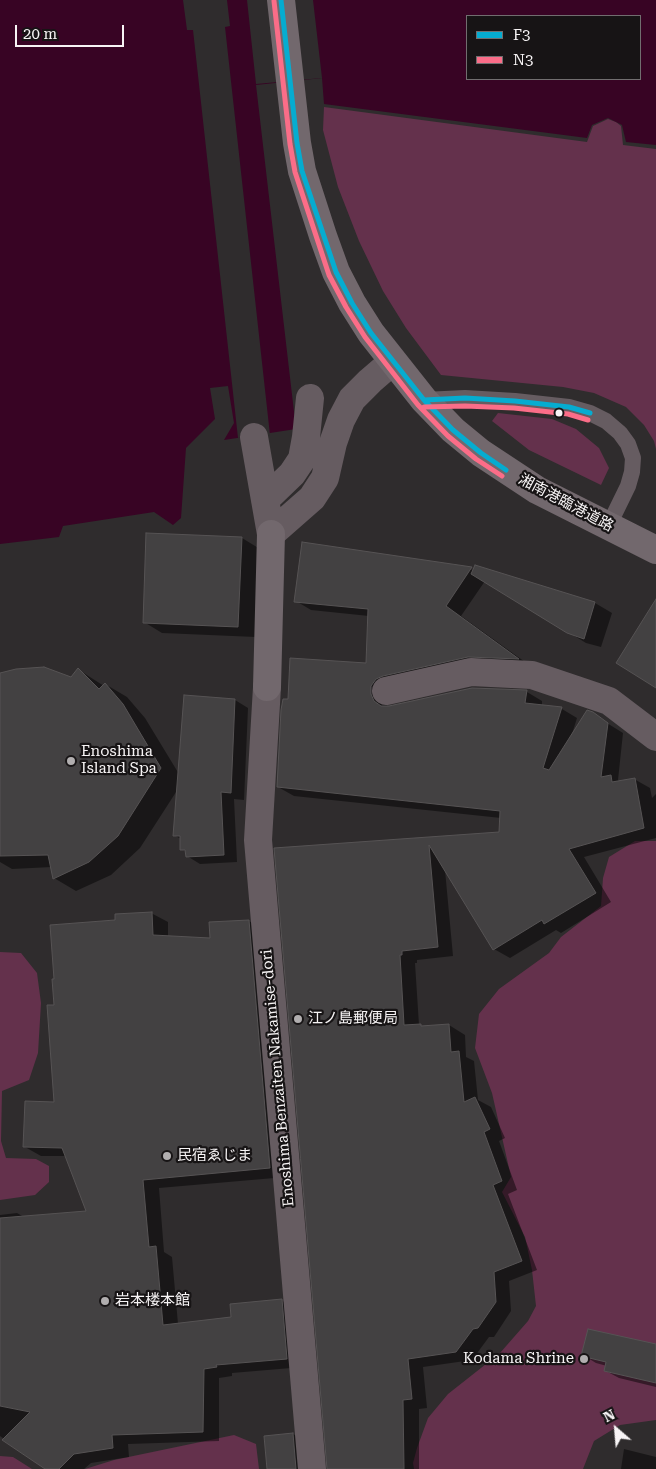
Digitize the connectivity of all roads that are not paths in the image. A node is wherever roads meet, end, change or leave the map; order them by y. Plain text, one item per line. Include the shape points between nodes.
1 (281, 0) edge
2 (392, 362) junction
3 (310, 398) dead end
4 (424, 400) junction
5 (254, 437) dead end
6 (265, 500) junction
7 (608, 527) junction
8 (272, 534) junction
9 (656, 550) edge
10 (386, 692) dead end
11 (656, 737) edge
12 (312, 1469) edge

1 - 2 street, 湘南港臨港道路 via 302,171 336,272 352,304
2 - 4 street, 湘南港臨港道路
2 - 8 street via 352,399 333,443 325,478 312,498
3 - 6 street via 302,458 292,474
4 - 7 street, 湘南港臨港道路 via 454,430 506,470
4 - 7 lane via 465,398 569,407 590,412 606,421 620,433 633,458 628,486
5 - 6 street
6 - 8 street
7 - 9 street, 湘南港臨港道路
8 - 12 street, Enoshima Benzaiten Nakamise-dori via 258,840
10 - 11 street via 471,672 532,676 609,701

